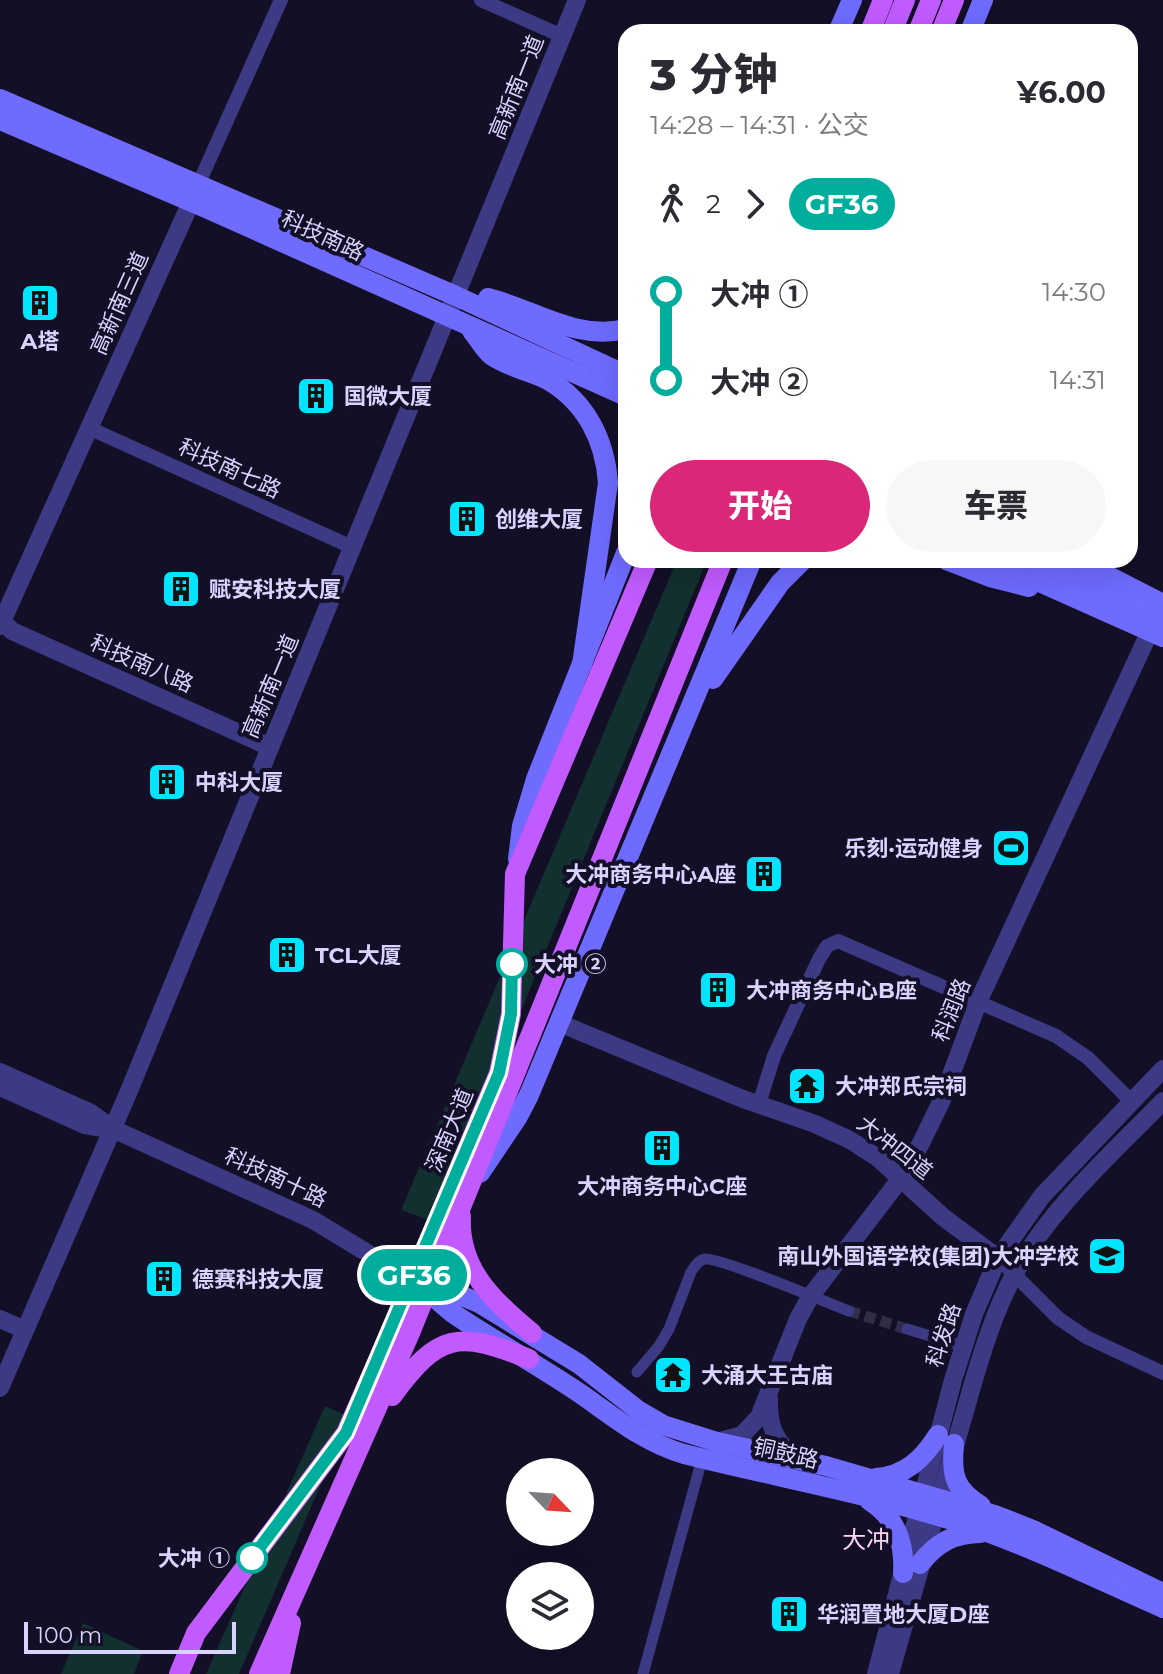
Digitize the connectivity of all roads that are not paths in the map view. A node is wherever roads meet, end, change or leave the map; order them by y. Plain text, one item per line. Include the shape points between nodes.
1 (281, 0) edge
2 (481, 0) edge
3 (577, 0) edge
4 (852, 0) edge
5 (883, 0) edge
6 (905, 0) edge
7 (931, 0) edge
8 (954, 0) edge
9 (983, 0) edge
10 (842, 24) edge
11 (873, 24) edge
12 (895, 24) edge
13 (921, 24) edge
14 (944, 24) edge
15 (973, 24) edge
16 (562, 36) junction
17 (0, 99) edge
18 (0, 120) edge
19 (195, 193) junction
20 (456, 296) junction
21 (447, 318) junction
22 (470, 328) junction
23 (618, 330) edge
24 (618, 371) edge
25 (618, 393) edge
26 (89, 428) junction
27 (354, 548) junction
28 (620, 568) edge
29 (645, 568) edge
30 (720, 568) edge
31 (749, 568) edge
32 (795, 568) edge
33 (968, 568) edge
34 (1008, 568) edge
35 (1050, 568) edge
36 (1093, 568) edge
37 (1065, 594) junction
38 (1163, 604) edge
39 (1, 621) edge
40 (1159, 628) edge
41 (582, 665) junction
42 (678, 738) junction
43 (270, 747) junction
44 (515, 874) junction
45 (979, 1000) junction
46 (559, 1023) junction
47 (1163, 1069) edge
48 (0, 1072) edge
49 (0, 1087) edge
50 (1131, 1101) junction
51 (1163, 1101) edge
52 (759, 1104) junction
53 (113, 1129) junction
54 (901, 1178) junction
55 (465, 1196) junction
56 (998, 1258) junction
57 (1015, 1272) junction
58 (420, 1284) junction
59 (810, 1297) junction
60 (849, 1311) tunnel mouth
61 (0, 1319) edge
62 (907, 1329) tunnel mouth
63 (25, 1330) junction
64 (532, 1333) junction
65 (963, 1346) junction
66 (529, 1359) junction
67 (637, 1372) dead end
68 (1163, 1373) edge
69 (0, 1388) edge
70 (770, 1391) junction
71 (369, 1429) junction
72 (946, 1439) junction
73 (717, 1442) junction
74 (796, 1458) junction
75 (702, 1459) junction
76 (864, 1486) junction
77 (929, 1505) junction
78 (993, 1524) junction
79 (912, 1569) junction
80 (297, 1590) junction
81 (1163, 1593) edge
82 (1163, 1608) edge
83 (179, 1674) edge
84 (259, 1674) edge
85 (280, 1674) edge
86 (643, 1674) edge
87 (876, 1674) edge
88 (890, 1674) edge

1 - 19 street, 高新南三道
2 - 16 street
3 - 16 street, 高新南一道
4 - 10 main road
5 - 11 main road
6 - 12 main road
7 - 13 main road
8 - 14 main road
9 - 15 main road
16 - 20 street, 高新南一道
17 - 19 main road, 科技南路
18 - 19 main road, 科技南路
19 - 20 main road, 科技南路
19 - 21 main road, 科技南路
19 - 26 street, 高新南三道
20 - 21 street, 高新南一道
20 - 23 main road via 495,300 581,330
20 - 24 main road, 科技南路
21 - 22 main road, 科技南路
21 - 27 street, 高新南一道
22 - 25 main road, 科技南路
22 - 41 main road via 490,354 568,395 601,440 608,483
26 - 27 street, 科技南七路
26 - 39 street, 高新南三道
27 - 43 street, 高新南一道
28 - 41 main road
29 - 44 main road, 深南大道
30 - 55 main road, 深南大道
31 - 42 main road
32 - 42 main road via 735,644
33 - 37 main road via 1008,583
34 - 37 main road
35 - 40 main road
36 - 38 main road
37 - 40 main road
39 - 43 street, 科技南八路 via 12,631
40 - 45 street, 科润路
41 - 44 main road via 536,779
42 - 46 main road
43 - 53 street, 高新南一道
44 - 58 main road, 深南大道 via 511,1014 499,1073
45 - 50 street via 1072,1046
45 - 52 street via 832,942 781,1040
45 - 54 street, 科润路 via 931,1124
46 - 52 street, 大冲四道
46 - 55 main road via 524,1106
47 - 50 street, 科发路
48 - 53 street, 科技南十路 via 91,1113
49 - 53 street, 科技南十路 via 85,1125
50 - 56 street, 科发路 via 1042,1196
51 - 57 street, 科发路 via 1052,1219
52 - 54 street, 大冲四道 via 834,1131
53 - 58 street, 科技南十路 via 313,1220
53 - 63 street, 高新南一道
54 - 56 street, 大冲四道
54 - 59 street, 科润路
55 - 58 main road, 深南大道
55 - 64 main road via 460,1226 472,1270 500,1307
56 - 57 street, 大冲四道
56 - 65 street, 科发路
57 - 68 street, 大冲四道 via 1058,1318
57 - 72 street, 科发路
58 - 64 main road, 铜鼓路 via 471,1299
58 - 66 main road, 铜鼓路 via 454,1314
58 - 71 main road, 深南大道
58 - 83 main road, 深南大道 via 346,1433 196,1633
59 - 60 street
59 - 67 street via 704,1259 691,1272 659,1346
59 - 70 street, 科润路
61 - 63 street
62 - 65 street
63 - 69 street, 高新南一道
64 - 73 main road, 铜鼓路 via 650,1418
65 - 72 street, 科发路
66 - 71 main road via 479,1341 448,1343 408,1375
66 - 75 main road, 铜鼓路 via 647,1440
70 - 73 street, 科润路 via 748,1431
70 - 74 street via 772,1431
71 - 80 main road, 深南大道
72 - 76 main road via 908,1469
72 - 77 street, 科发路
72 - 78 main road via 958,1488
73 - 74 main road, 铜鼓路
74 - 76 main road, 铜鼓路
75 - 76 main road, 铜鼓路
75 - 86 street
76 - 77 main road, 铜鼓路
76 - 79 main road via 894,1524
77 - 78 main road, 铜鼓路
77 - 79 street, 科发路
78 - 79 main road via 944,1541
78 - 81 main road, 铜鼓路 via 1033,1530
78 - 82 main road, 铜鼓路
79 - 87 street, 科发路
79 - 88 street, 科发路
80 - 84 main road, 深南大道
80 - 85 main road

